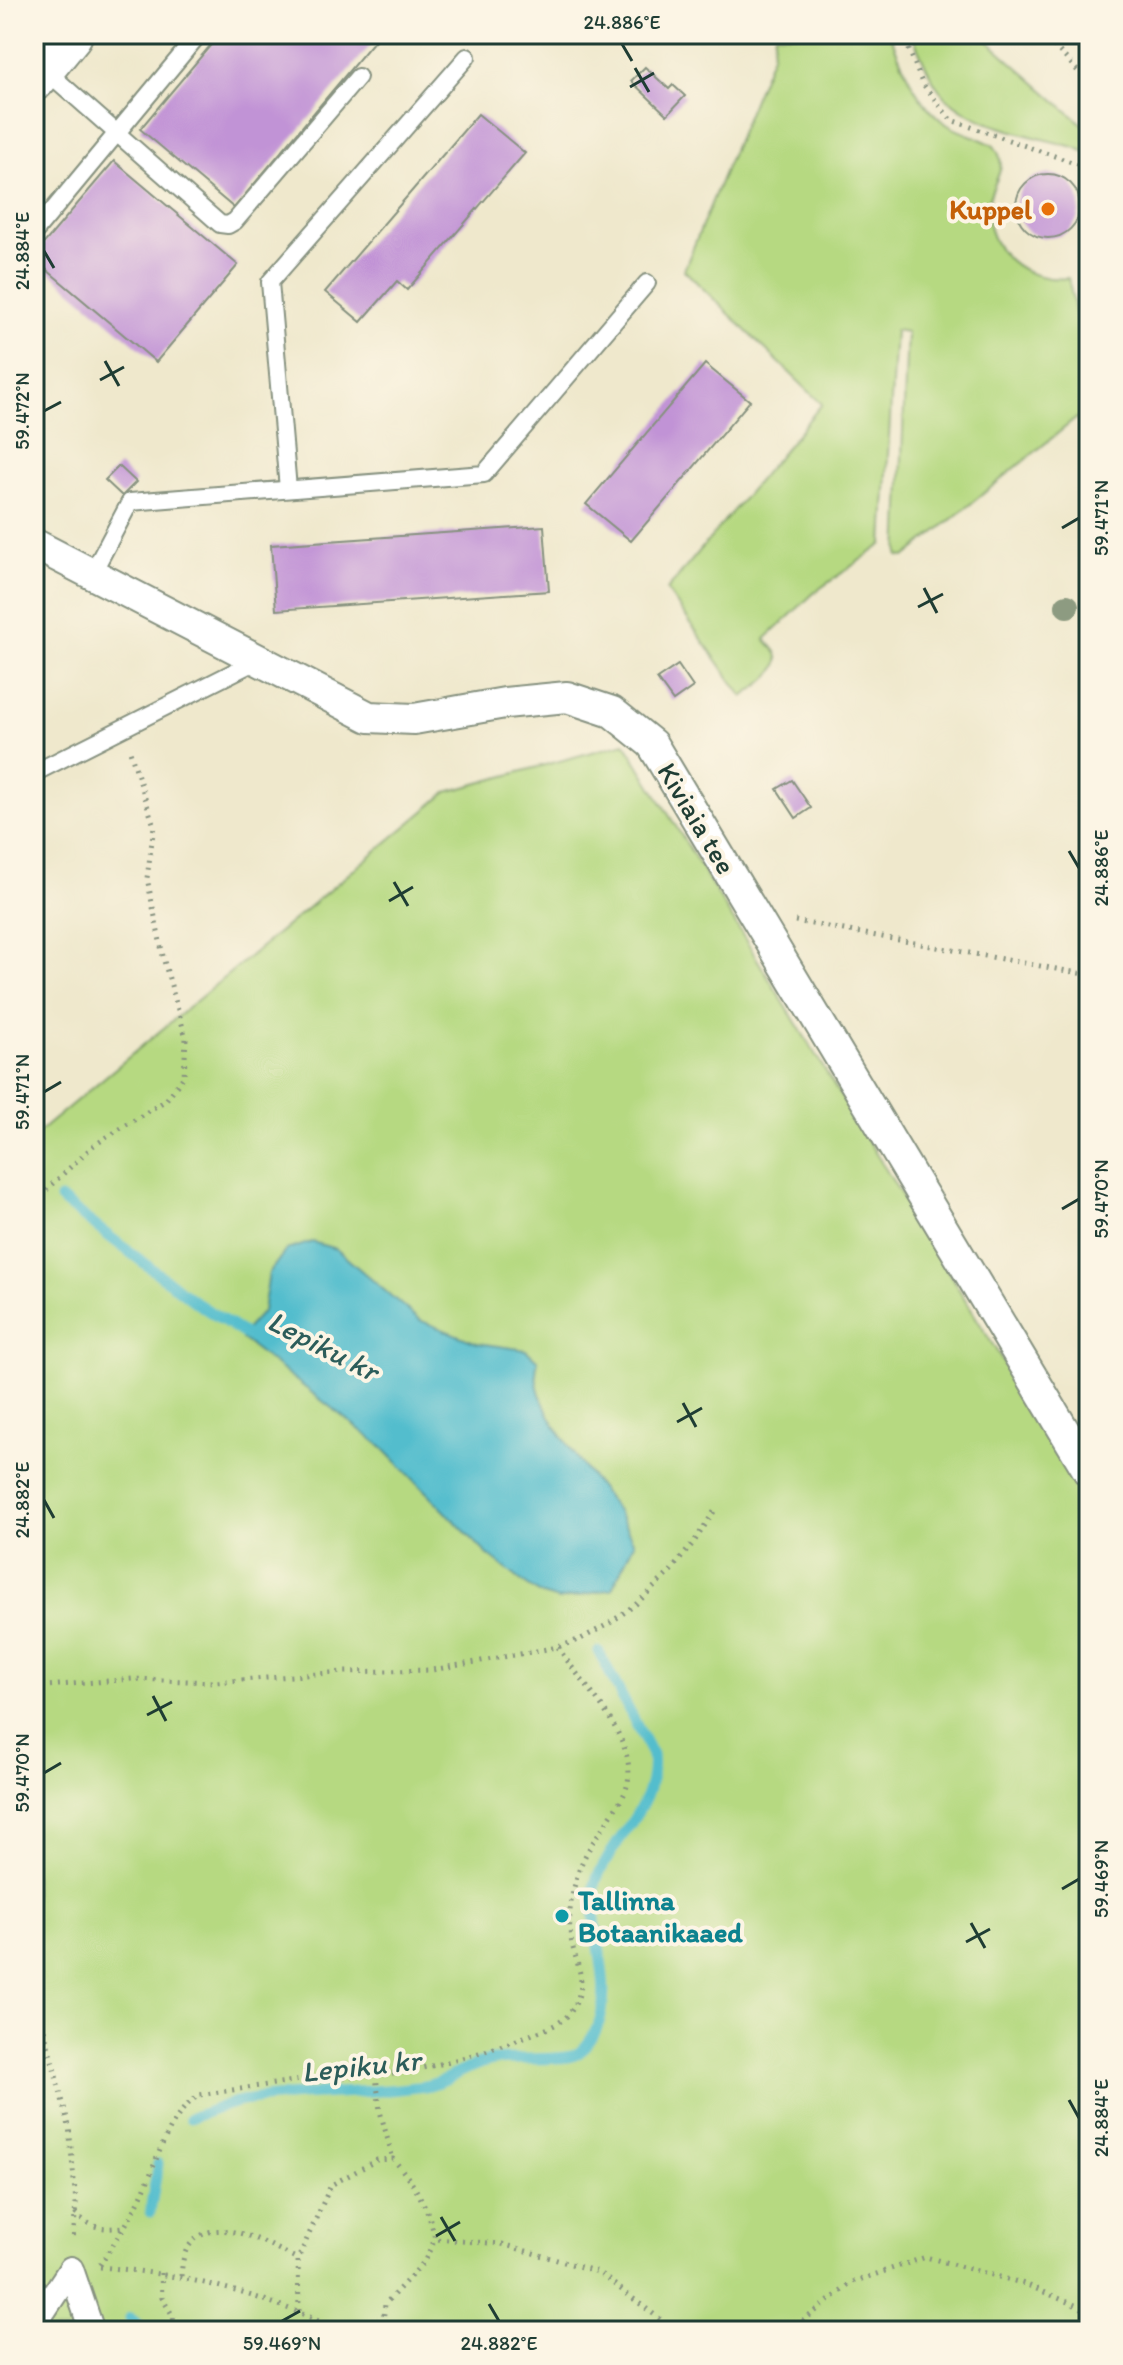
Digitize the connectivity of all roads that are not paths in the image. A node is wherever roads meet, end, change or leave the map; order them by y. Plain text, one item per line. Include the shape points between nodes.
1 (70, 34) edge
2 (199, 34) edge
3 (467, 57) dead end
4 (38, 72) edge
5 (358, 77) dead end
6 (117, 133) junction
7 (34, 233) edge
8 (647, 283) dead end
9 (288, 489) junction
10 (34, 544) edge
11 (92, 574) junction
12 (258, 660) junction
13 (34, 773) edge
14 (1089, 1472) edge
15 (34, 2317) edge
16 (92, 2331) edge

1 - 4 main road
2 - 6 lane
3 - 9 lane via 270,282
4 - 6 lane
5 - 6 lane via 228,225 220,224
6 - 7 lane
8 - 9 lane via 484,474
9 - 11 lane via 130,502
10 - 11 street, Kiviaia tee
11 - 12 street, Kiviaia tee
12 - 13 lane
12 - 14 street, Kiviaia tee via 369,717 414,719 567,697 612,712 652,744
15 - 16 street via 71,2269

